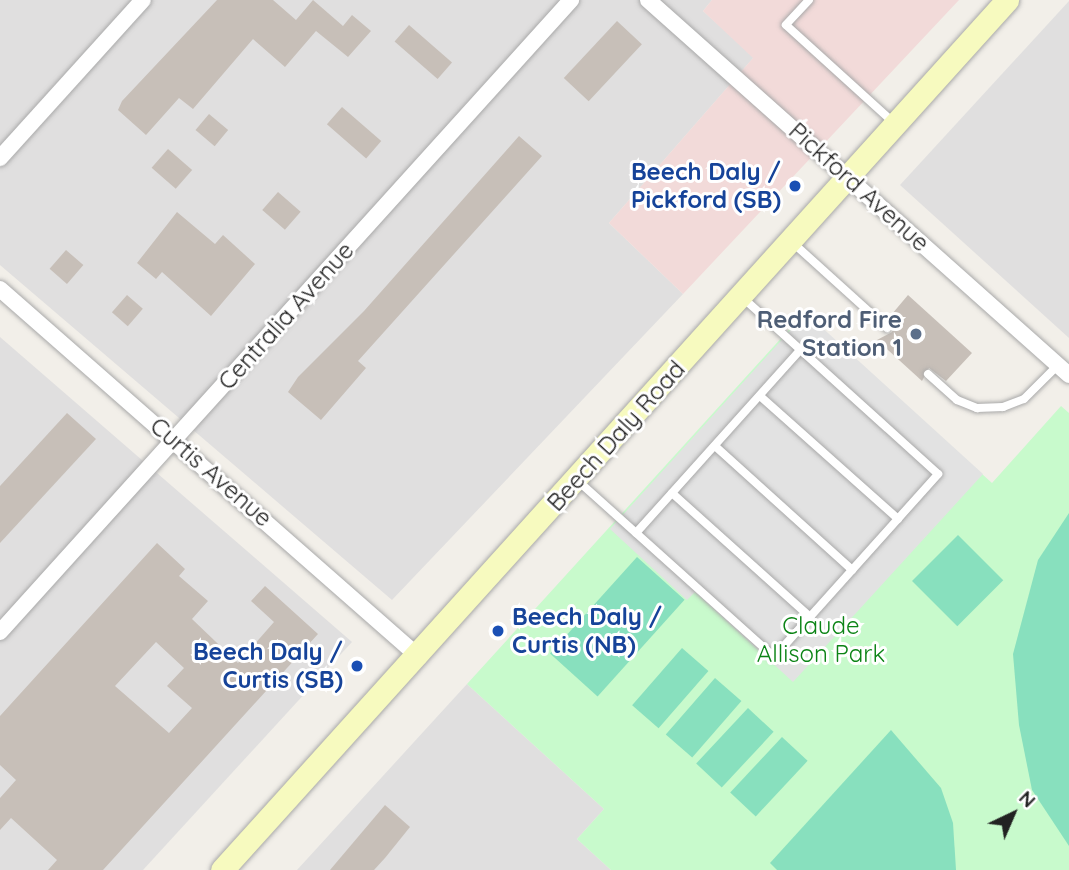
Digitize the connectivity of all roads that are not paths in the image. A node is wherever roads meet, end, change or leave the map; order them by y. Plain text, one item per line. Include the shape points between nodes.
1 (143, 0) edge
2 (571, 0) edge
3 (648, 0) edge
4 (809, 0) edge
5 (998, 3) edge
6 (895, 124) junction
7 (0, 158) edge
8 (848, 176) junction
9 (791, 241) junction
10 (0, 289) edge
11 (741, 296) junction
12 (887, 328) dead end
13 (800, 350) junction
14 (1063, 370) edge
15 (928, 374) dead end
16 (760, 396) junction
17 (174, 440) junction
18 (715, 446) junction
19 (577, 480) junction
20 (672, 493) junction
21 (898, 519) junction
22 (636, 533) junction
23 (852, 570) junction
24 (810, 617) junction
25 (0, 632) edge
26 (419, 657) junction
27 (222, 870) edge

1 - 7 street
2 - 17 street, Centralia Avenue
3 - 8 street, Pickford Avenue
4 - 6 lane via 786,25
5 - 6 main road, Beech Daly Road
6 - 8 main road, Beech Daly Road
8 - 9 main road, Beech Daly Road
8 - 14 street, Pickford Avenue
9 - 11 main road, Beech Daly Road
9 - 12 lane
10 - 17 street, Curtis Avenue
11 - 13 lane
11 - 19 main road, Beech Daly Road
13 - 16 lane
13 - 21 lane via 938,474
14 - 15 lane via 1024,399 1003,407 977,408 957,400
16 - 18 lane
16 - 21 lane
17 - 25 street, Centralia Avenue
17 - 26 street, Curtis Avenue
18 - 20 lane
18 - 23 lane
19 - 22 lane
19 - 26 main road, Beech Daly Road
20 - 22 lane
20 - 24 lane
21 - 23 lane
22 - 24 lane via 774,657
23 - 24 lane
26 - 27 main road, Beech Daly Road

